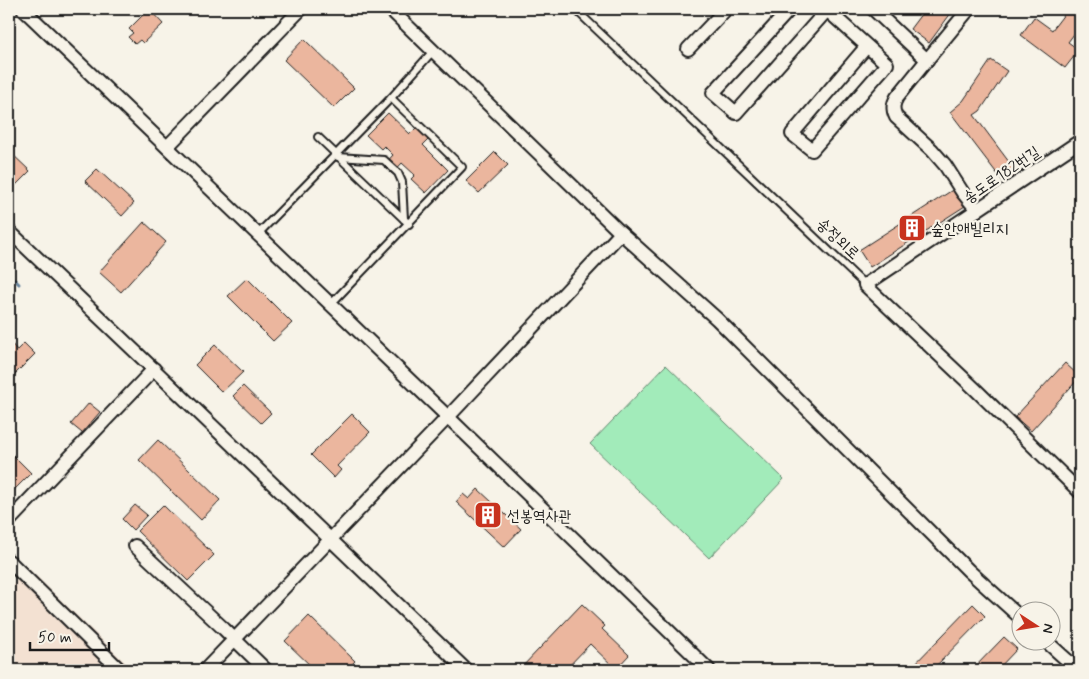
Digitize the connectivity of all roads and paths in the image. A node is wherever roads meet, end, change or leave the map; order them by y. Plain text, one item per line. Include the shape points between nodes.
1 (23, 9) edge
2 (301, 9) edge
3 (390, 9) edge
4 (575, 9) edge
5 (726, 9) edge
6 (790, 9) edge
7 (873, 9) edge
8 (970, 9) edge
9 (827, 10) edge
10 (867, 46) junction
11 (688, 50) dead end
12 (433, 51) junction
13 (927, 60) junction
14 (391, 98) junction
15 (318, 137) dead end
16 (1080, 141) edge
17 (167, 147) junction
18 (337, 155) junction
19 (977, 210) junction
20 (406, 221) junction
21 (9, 231) edge
22 (621, 233) junction
23 (258, 234) junction
24 (866, 285) junction
25 (331, 304) junction
26 (154, 369) junction
27 (448, 417) junction
28 (1080, 492) edge
29 (9, 521) edge
30 (331, 539) junction
31 (135, 546) dead end
32 (9, 561) edge
33 (1012, 610) edge
34 (234, 639) junction
35 (1058, 652) edge
36 (120, 670) edge
37 (205, 670) edge
38 (266, 670) edge
39 (466, 670) edge
40 (709, 670) edge
41 (1078, 670) edge

1 - 17 street
2 - 17 street
3 - 12 street
4 - 24 lane, 송정외로
5 - 11 street
6 - 9 street via 713,93 736,114
7 - 13 street
8 - 13 street
9 - 10 street
10 - 10 street via 887,64 812,150 792,134
12 - 14 lane
12 - 22 street
13 - 19 street via 894,102 893,112 945,165
14 - 18 lane
14 - 20 lane via 462,167
15 - 18 lane
16 - 19 street, 송도로182번길
17 - 23 street
18 - 20 lane
18 - 20 lane via 384,160 398,173
18 - 23 lane
19 - 24 street, 송도로182번길
20 - 25 lane
21 - 26 street
22 - 27 street
22 - 33 street via 717,319
23 - 25 street
24 - 28 street, 송정외로
25 - 27 street
26 - 29 street
26 - 30 street
27 - 30 street
27 - 40 street
30 - 34 street
30 - 39 street
31 - 34 street
32 - 36 street
34 - 37 street
34 - 38 street
35 - 41 street

